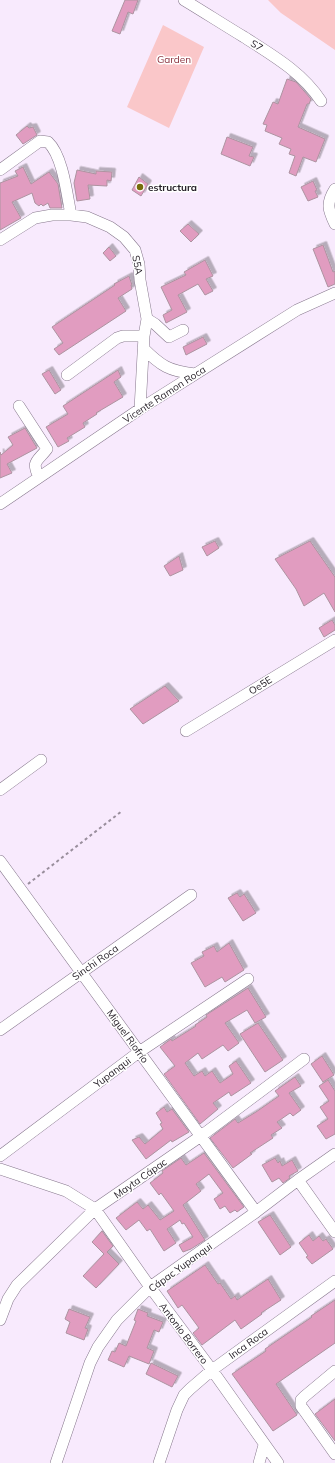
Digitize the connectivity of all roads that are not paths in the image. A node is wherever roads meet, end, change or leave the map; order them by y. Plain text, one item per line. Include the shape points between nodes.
1 (184, 0) edge
2 (321, 101) dead end
3 (0, 170) edge
4 (335, 189) edge
5 (71, 215) junction
6 (335, 224) edge
7 (0, 240) edge
8 (335, 293) edge
9 (147, 319) junction
10 (183, 330) dead end
11 (144, 336) junction
12 (143, 348) junction
13 (195, 374) junction
14 (67, 375) dead end
15 (19, 406) dead end
16 (140, 409) junction
17 (40, 477) junction
18 (0, 504) edge
19 (335, 640) edge
20 (186, 731) dead end
21 (41, 760) dead end
22 (0, 790) edge
23 (0, 861) edge
24 (191, 895) dead end
25 (81, 972) junction
26 (248, 979) dead end
27 (0, 1030) edge
28 (139, 1052) junction
29 (304, 1059) dead end
30 (201, 1136) junction
31 (335, 1154) edge
32 (0, 1156) edge
33 (0, 1169) edge
34 (298, 1180) junction
35 (95, 1209) junction
36 (256, 1212) junction
37 (335, 1232) edge
38 (335, 1281) edge
39 (150, 1287) junction
40 (0, 1320) edge
41 (212, 1370) junction
42 (335, 1371) edge
43 (264, 1445) junction
44 (335, 1454) edge
45 (56, 1463) edge
46 (159, 1463) edge
47 (259, 1463) edge
48 (278, 1463) edge

1 - 2 street, S7 via 282,62 304,80
3 - 5 street via 40,141 48,142 56,154 65,180
4 - 6 street via 330,196 329,212
5 - 7 street, S5A via 35,218
5 - 9 street, S5A via 87,217 110,227 124,237 135,250
8 - 13 street, Vicente Ramon Roca via 297,310
9 - 10 street via 169,337
9 - 11 street, S5A
11 - 12 street, S5A
11 - 14 street via 117,338
12 - 13 street via 156,362 167,368
12 - 16 street, S5A
13 - 16 street, Vicente Ramon Roca
15 - 17 street via 47,449 35,464
16 - 17 street, Vicente Ramon Roca
17 - 18 street, Vicente Ramon Roca
19 - 20 street, Oe5E
21 - 22 street
23 - 25 street, Miguel Riofrío
24 - 25 street, Sinchi Roca
25 - 27 street, Sinchi Roca
25 - 28 street, Miguel Riofrío
26 - 28 street, Yupanqui
28 - 30 street, Miguel Riofrío
28 - 32 street, Yupanqui
29 - 30 street, Mayta Cápac
30 - 35 street, Mayta Cápac
30 - 36 street, Miguel Riofrío
31 - 34 street, Cápac Yupanqui
33 - 35 street, Antonio Borrero via 66,1191
34 - 36 street, Cápac Yupanqui
34 - 37 street
35 - 39 street, Antonio Borrero
35 - 40 street, Mayta Cápac via 17,1286 8,1299
36 - 39 street, Cápac Yupanqui
38 - 41 street, Inca Roca
39 - 41 street, Antonio Borrero
39 - 45 street, Cápac Yupanqui via 117,1320 98,1347 90,1363
41 - 43 street, Antonio Borrero
41 - 46 street, Inca Roca via 184,1395
42 - 44 street via 301,1400 301,1406
43 - 47 street
43 - 48 street, Antonio Borrero

